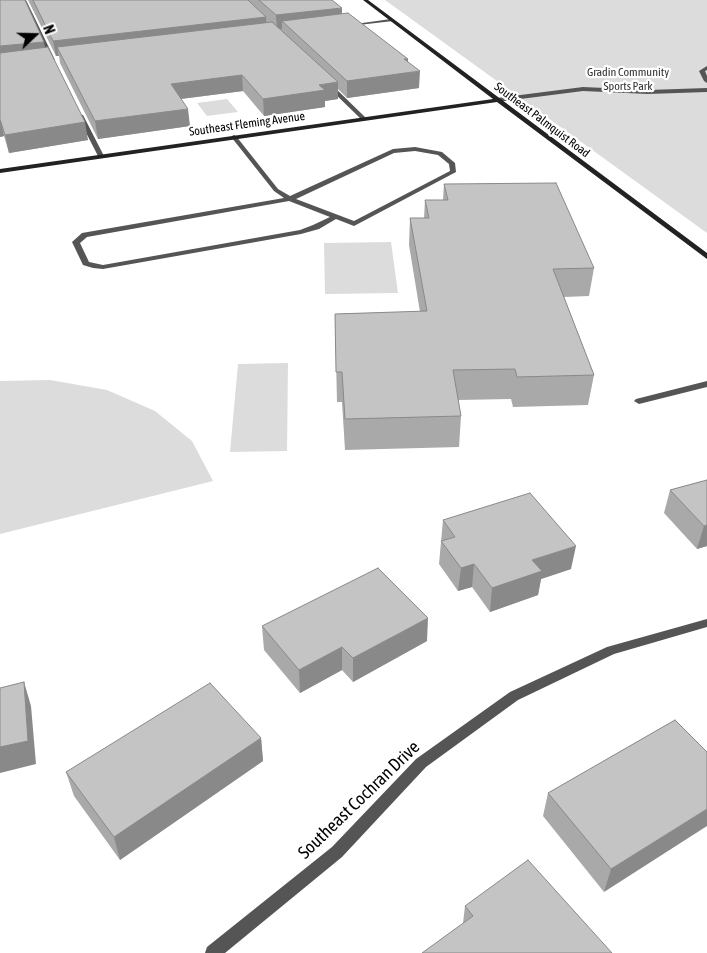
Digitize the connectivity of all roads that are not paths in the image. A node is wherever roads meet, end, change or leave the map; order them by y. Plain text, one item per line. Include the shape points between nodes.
1 (24, 0) edge
2 (364, 0) edge
3 (391, 20) junction
4 (348, 25) edge
5 (63, 58) edge
6 (53, 59) junction
7 (44, 60) edge
8 (56, 66) edge
9 (707, 68) edge
10 (707, 82) edge
11 (327, 84) edge
12 (707, 90) edge
13 (497, 100) junction
14 (76, 106) edge
15 (364, 119) junction
16 (234, 138) junction
17 (101, 156) junction
18 (0, 171) edge
19 (290, 199) junction
20 (335, 217) junction
21 (707, 258) edge
22 (707, 384) edge
23 (639, 401) dead end
24 (707, 623) edge
25 (213, 953) edge

1 - 6 street
2 - 3 main road, Southeast Palmquist Road
3 - 4 street
3 - 13 main road, Southeast Palmquist Road
5 - 6 street
6 - 7 street
6 - 8 street
9 - 10 street via 702,71
11 - 15 street
12 - 13 street via 648,92 583,88
13 - 15 main road, Southeast Fleming Avenue
13 - 21 main road, Southeast Palmquist Road
14 - 17 street
15 - 16 main road, Southeast Fleming Avenue
16 - 17 main road, Southeast Fleming Avenue
16 - 19 street via 276,190
17 - 18 main road, Southeast Fleming Avenue
19 - 20 street
19 - 20 street via 393,151 415,149 440,154 452,163 453,172 354,224
19 - 20 street via 85,235 76,242 86,263 103,267 301,232
22 - 23 street
24 - 25 street, Southeast Cochran Drive via 611,650 514,696 421,763 337,852

